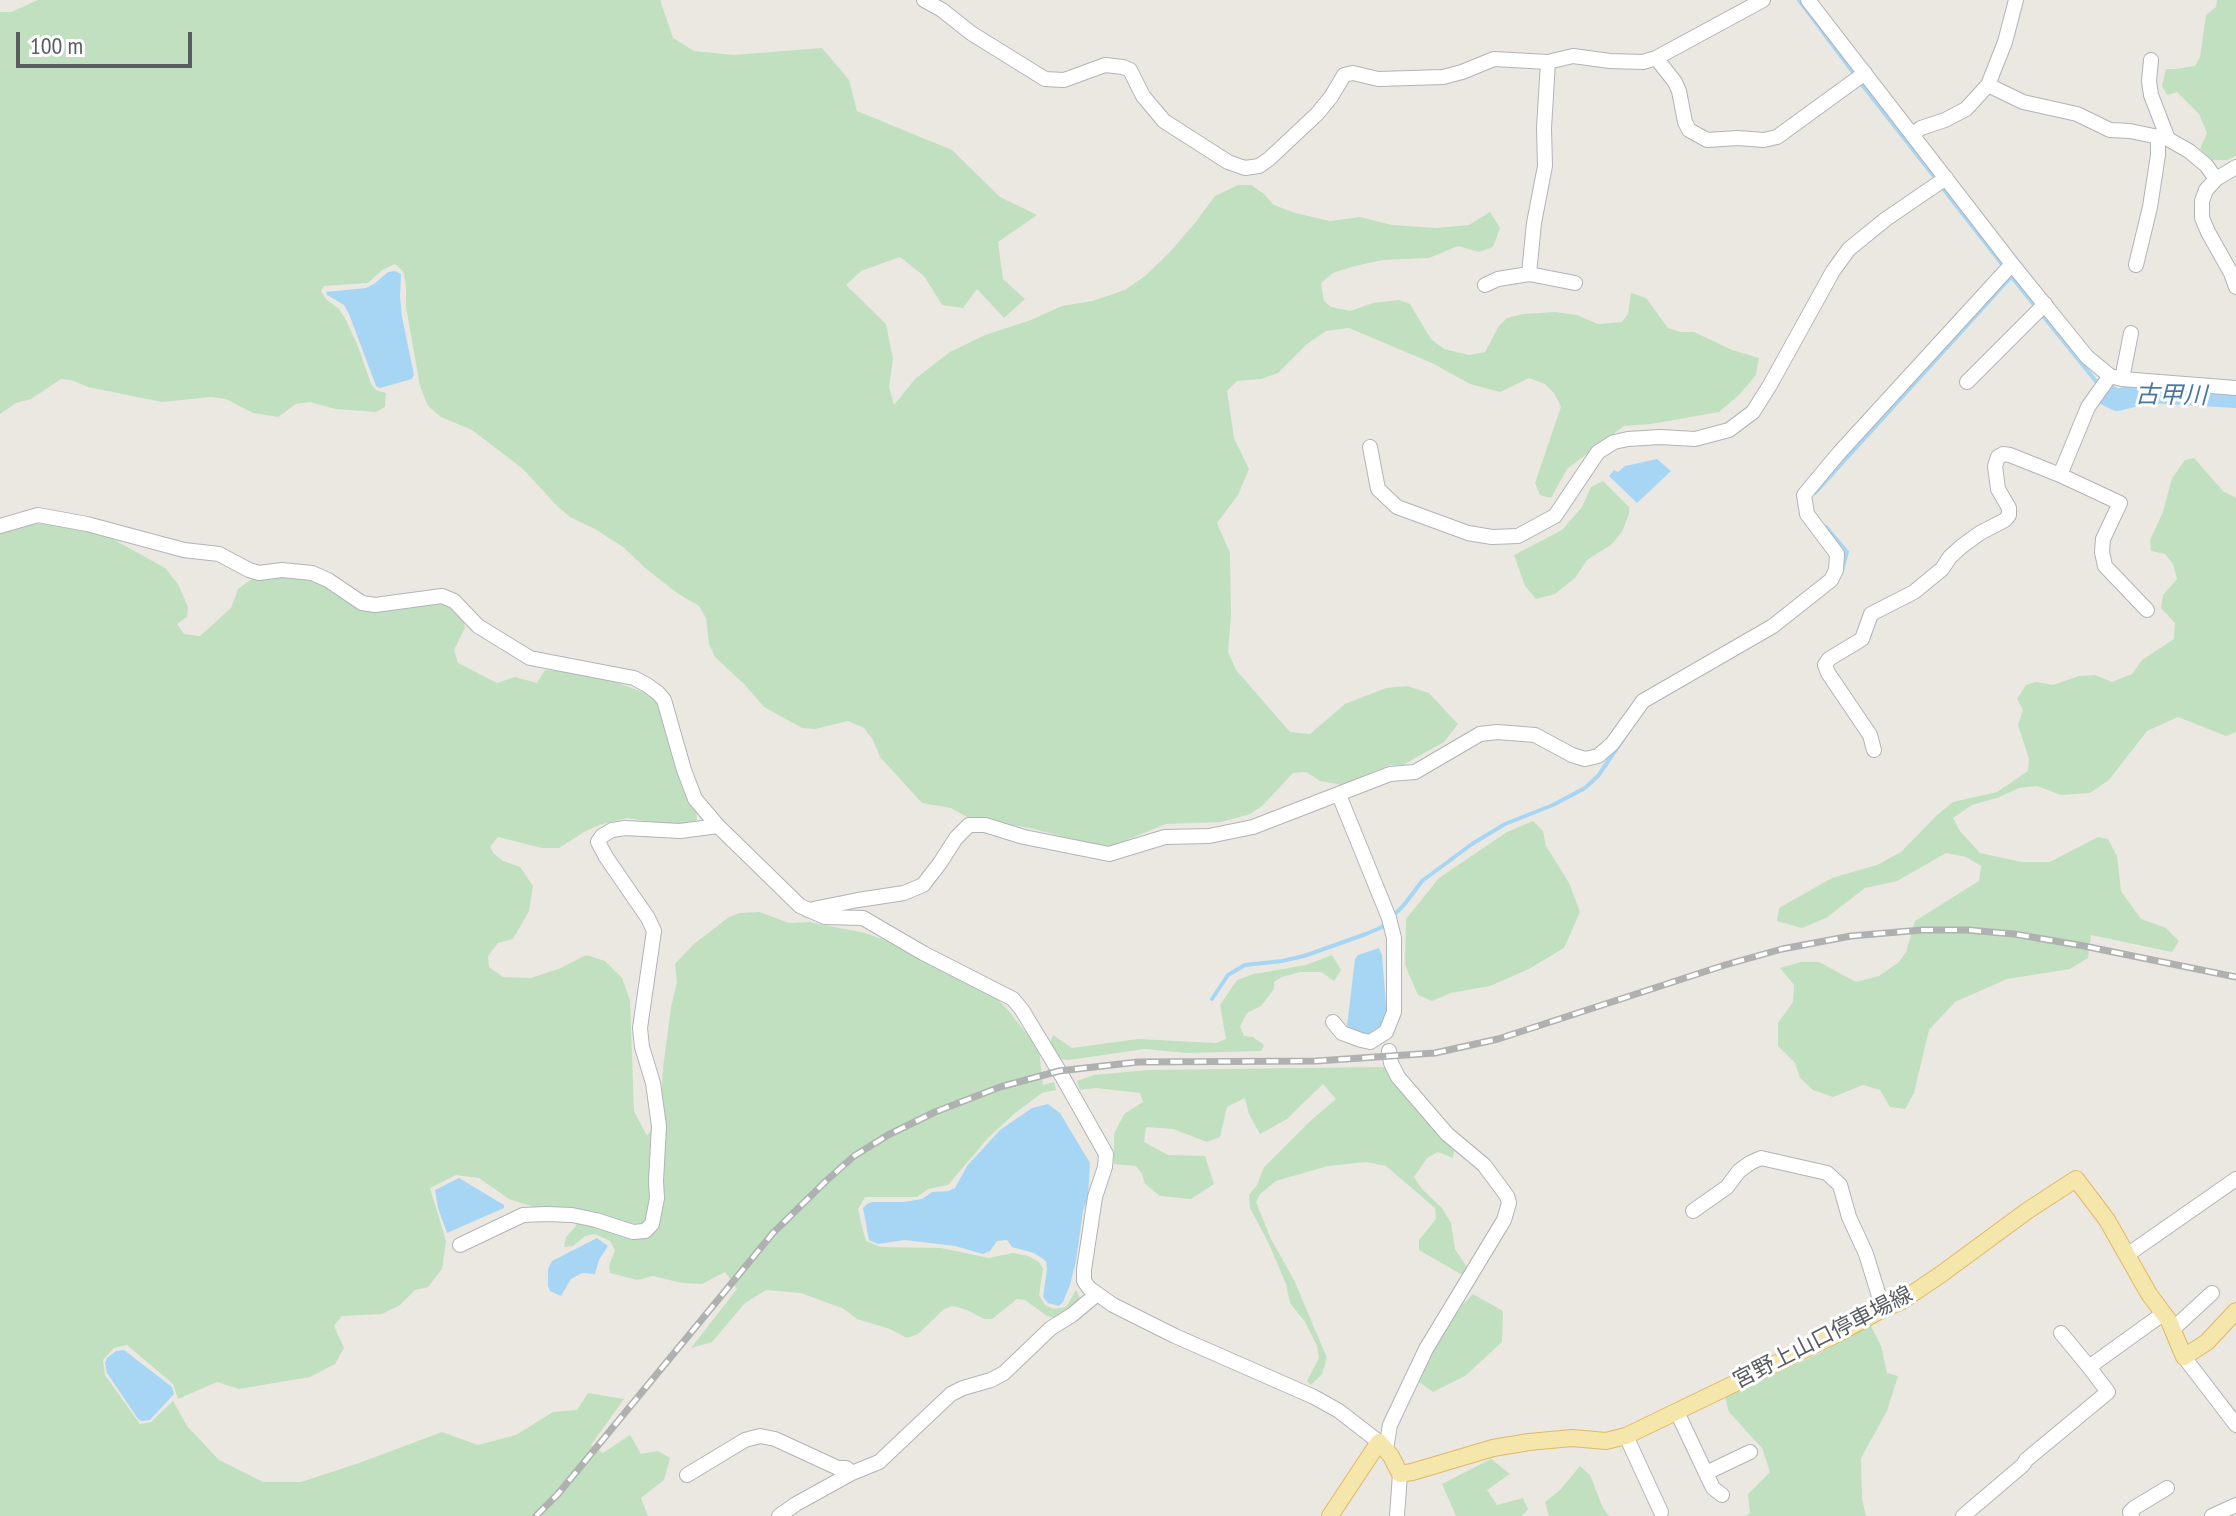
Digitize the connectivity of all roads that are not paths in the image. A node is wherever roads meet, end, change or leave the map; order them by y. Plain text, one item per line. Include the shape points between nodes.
1 (924, 0) edge
2 (1763, 0) edge
3 (1808, 0) edge
4 (2016, 0) edge
5 (1656, 58) junction
6 (2151, 60) dead end
7 (1548, 62) junction
8 (1865, 73) junction
9 (1988, 85) junction
10 (1913, 134) junction
11 (2163, 137) junction
12 (2236, 167) edge
13 (1946, 178) junction
14 (2216, 179) junction
15 (2012, 264) junction
16 (2136, 265) dead end
17 (1529, 274) junction
18 (1575, 283) dead end
19 (1485, 285) dead end
20 (2236, 287) edge
21 (2045, 304) junction
22 (2131, 333) dead end
23 (2116, 378) junction
24 (1967, 382) dead end
25 (2236, 388) edge
26 (1370, 447) dead end
27 (2060, 475) junction
28 (0, 526) edge
29 (2147, 610) dead end
30 (1874, 750) dead end
31 (1339, 795) junction
32 (718, 826) junction
33 (808, 910) junction
34 (1333, 1022) dead end
35 (1386, 1032) junction
36 (1371, 1042) junction
37 (1389, 1051) junction
38 (2236, 1179) edge
39 (1693, 1211) dead end
40 (460, 1245) dead end
41 (2127, 1255) junction
42 (2212, 1293) dead end
43 (1097, 1294) junction
44 (1883, 1309) junction
45 (2236, 1311) edge
46 (2164, 1313) junction
47 (2173, 1329) junction
48 (2061, 1333) dead end
49 (2184, 1357) junction
50 (2089, 1367) junction
51 (1677, 1412) junction
52 (2234, 1417) edge
53 (1626, 1436) junction
54 (1382, 1446) junction
55 (1750, 1452) dead end
56 (852, 1473) junction
57 (1706, 1473) junction
58 (1400, 1474) junction
59 (687, 1475) dead end
60 (2167, 1488) dead end
61 (1722, 1495) dead end
62 (2236, 1505) edge
63 (1661, 1512) dead end
64 (779, 1516) edge
65 (1330, 1516) edge
66 (1397, 1516) edge
67 (1963, 1516) edge
68 (2132, 1516) edge
69 (2212, 1516) edge

1 - 7 street via 1045,79 1064,80 1105,65 1130,70 1164,121 1245,168 1269,159 1317,114 1344,75 1443,77 1494,59
2 - 5 street
3 - 8 street
4 - 9 street
5 - 7 street via 1632,62 1573,56
5 - 8 street via 1675,82 1689,130 1707,140 1777,137
6 - 11 street via 2151,95
7 - 17 street via 1545,166
8 - 10 street
9 - 10 street via 1966,109
9 - 11 street via 2110,130
10 - 13 street
11 - 14 street via 2189,151
11 - 16 street
12 - 14 street
13 - 15 street
13 - 26 street via 1849,249 1753,412 1729,430 1695,439 1614,442 1598,452 1555,516 1518,536 1468,533 1397,507 1378,489
14 - 20 street via 2202,201 2202,218
15 - 21 street
15 - 31 street via 1804,495 1807,514 1837,554 1836,570 1795,609 1643,701 1598,756 1572,755 1535,735 1488,733 1415,772 1390,774
17 - 18 street
17 - 19 street
21 - 23 street via 2087,357
21 - 24 street
22 - 23 street
23 - 25 street
23 - 27 street via 2088,407
27 - 29 street via 2120,503 2103,539 2105,566
27 - 30 street via 2010,455 1998,457 1998,489 2009,508 2005,520 1962,546 1914,592 1871,614 1862,639 1829,659 1828,673 1870,735
28 - 32 street via 38,515 219,554 259,573 312,573 362,603 442,596 454,601 478,626 530,658 634,678 658,693 695,799
31 - 33 street via 1253,827 1165,837 1109,854 969,825 923,885
31 - 35 street via 1394,938 1394,1012
32 - 33 street
32 - 40 street via 680,831 625,828 612,830 598,842 654,931 640,1028 659,1126 652,1224 633,1232 572,1215 523,1215
33 - 43 street via 825,917 863,918 1013,999 1022,1010 1106,1154 1084,1270 1084,1281
34 - 36 street via 1342,1033
35 - 36 street
35 - 37 street
36 - 37 street
37 - 54 street via 1398,1077 1447,1134 1484,1165 1509,1203 1504,1220 1426,1349
38 - 41 street via 2184,1224
39 - 44 street via 1761,1158 1827,1173 1840,1185
41 - 44 main road, 宮野上山口停車場線 via 2076,1179
41 - 46 main road, 宮野上山口停車場線
42 - 47 street
43 - 54 street via 1175,1336 1314,1397
43 - 56 street via 1004,1373 951,1394 879,1462
44 - 51 main road, 宮野上山口停車場線
45 - 49 main road via 2207,1342
46 - 47 main road, 宮野上山口停車場線
46 - 50 street
47 - 49 main road, 宮野上山口停車場線
48 - 50 street
49 - 52 street
50 - 67 street via 2108,1392
51 - 53 main road, 宮野上山口停車場線
51 - 57 street
53 - 58 main road, 宮野上山口停車場線 via 1493,1448
53 - 63 street
54 - 58 main road
54 - 65 main road
55 - 57 street
56 - 59 street via 760,1436
56 - 64 street
57 - 61 street
58 - 66 street
60 - 68 street via 2134,1508
62 - 69 street

